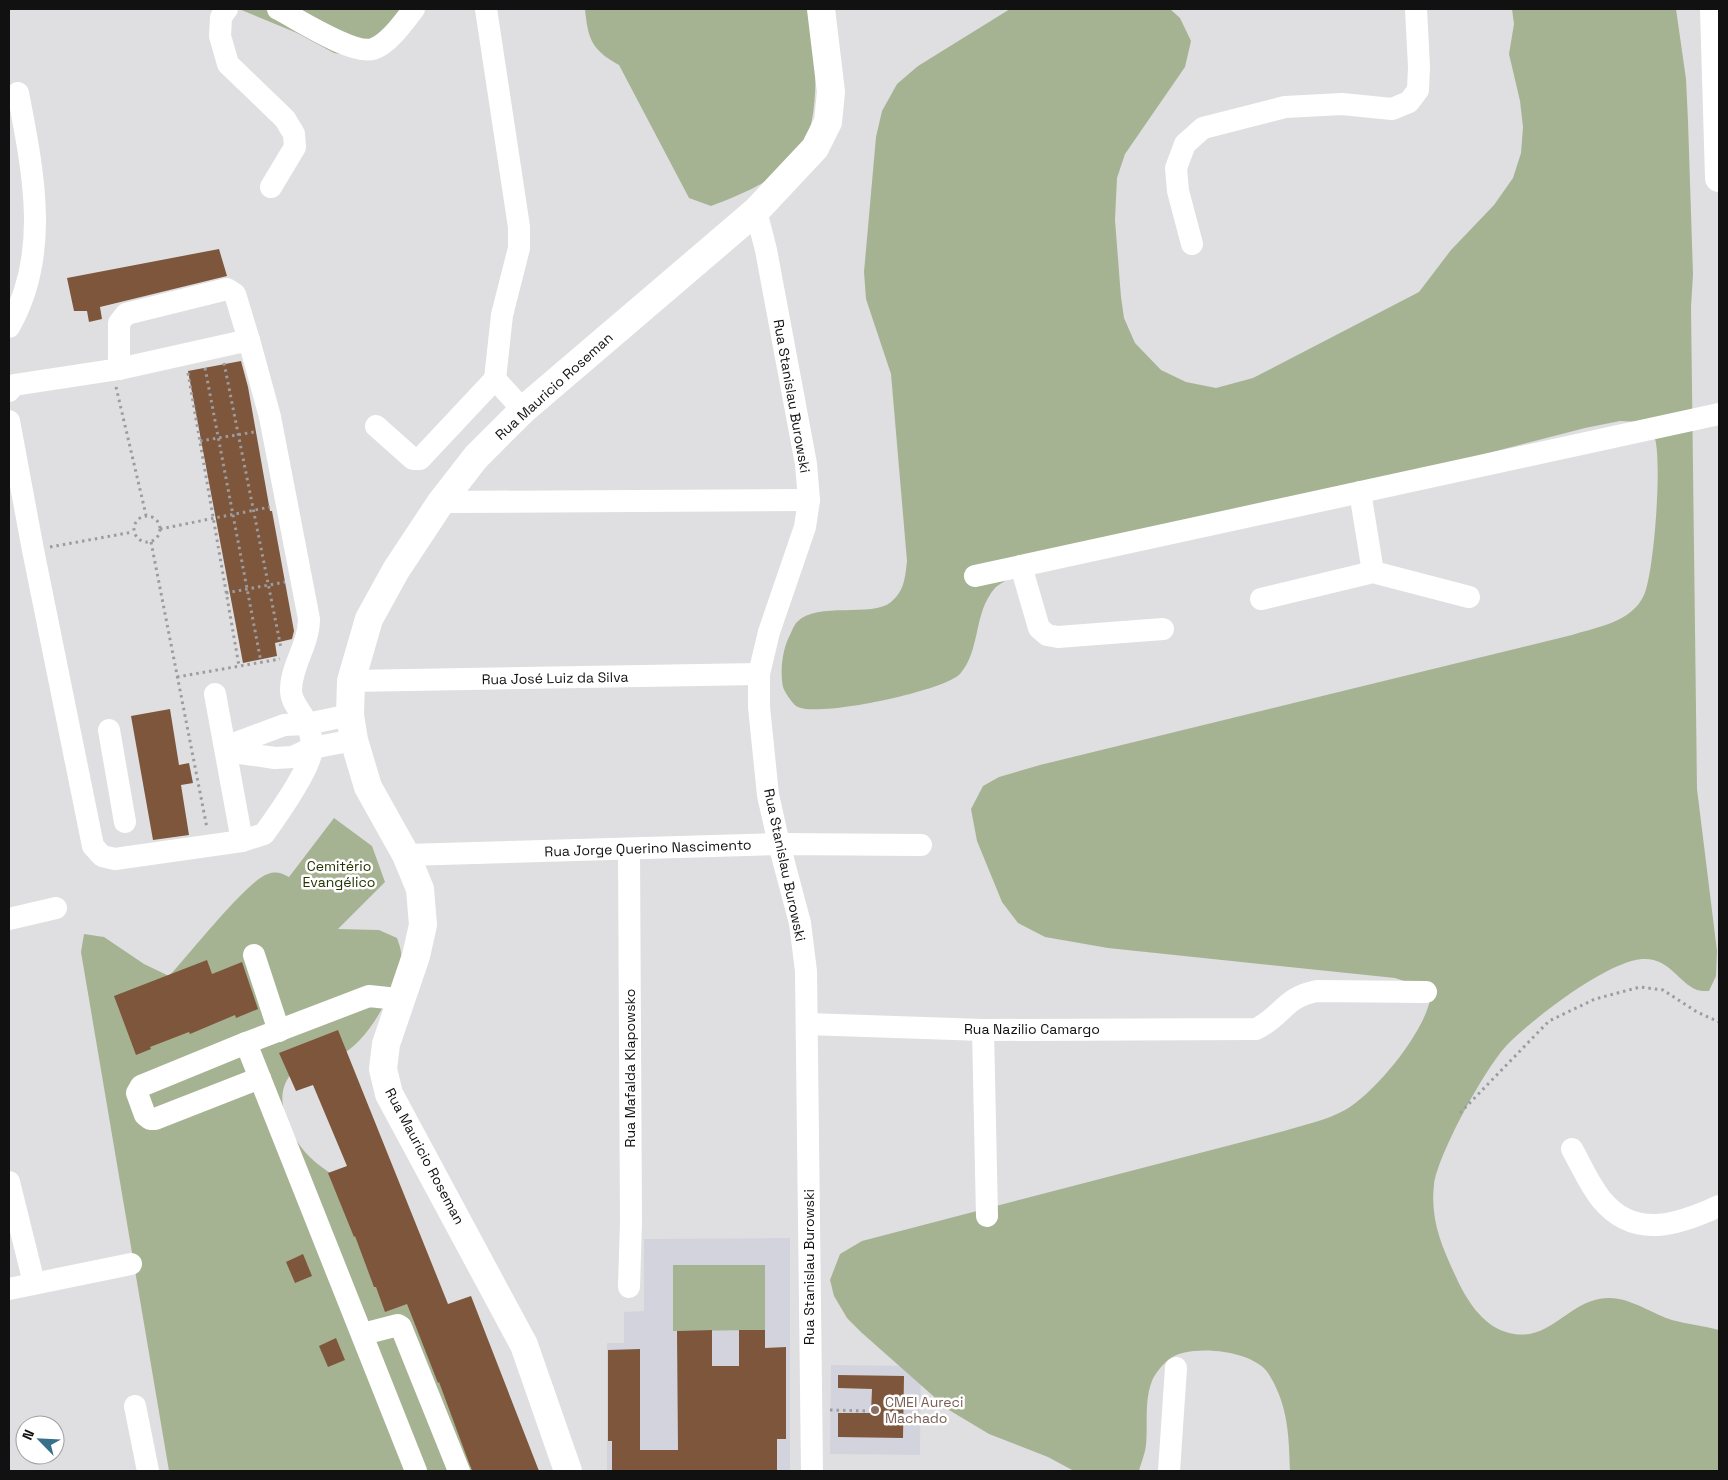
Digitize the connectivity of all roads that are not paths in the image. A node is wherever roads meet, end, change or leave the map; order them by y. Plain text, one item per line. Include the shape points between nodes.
1 (227, 9) edge
2 (278, 9) edge
3 (414, 9) edge
4 (486, 9) edge
5 (821, 9) edge
6 (1416, 9) edge
7 (1714, 9) edge
8 (18, 93) dead end
9 (1719, 178) edge
10 (271, 187) dead end
11 (756, 210) junction
12 (1192, 244) dead end
13 (9, 326) edge
14 (250, 340) junction
15 (116, 369) junction
16 (495, 379) junction
17 (9, 391) edge
18 (523, 410) junction
19 (1719, 414) edge
20 (9, 421) edge
21 (376, 426) dead end
22 (1360, 492) junction
23 (809, 500) junction
24 (441, 502) junction
25 (1021, 566) junction
26 (1372, 572) junction
27 (975, 576) dead end
28 (1469, 597) dead end
29 (1261, 599) dead end
30 (1163, 628) dead end
31 (759, 674) junction
32 (351, 681) junction
33 (215, 694) dead end
34 (307, 724) junction
35 (271, 728) junction
36 (352, 728) junction
37 (109, 730) dead end
38 (312, 748) junction
39 (225, 749) junction
40 (275, 758) junction
41 (117, 776) junction
42 (80, 784) junction
43 (125, 822) dead end
44 (242, 841) junction
45 (778, 844) junction
46 (921, 845) dead end
47 (628, 850) junction
48 (406, 855) junction
49 (56, 908) dead end
50 (9, 919) edge
51 (254, 956) dead end
52 (1426, 992) dead end
53 (400, 1002) junction
54 (807, 1024) junction
55 (279, 1030) junction
56 (983, 1030) junction
57 (246, 1043) junction
58 (260, 1078) junction
59 (1572, 1149) dead end
60 (9, 1182) edge
61 (1719, 1206) edge
62 (987, 1216) dead end
63 (131, 1264) dead end
64 (34, 1283) junction
65 (630, 1287) dead end
66 (9, 1289) edge
67 (363, 1334) junction
68 (1176, 1368) dead end
69 (135, 1406) dead end
70 (148, 1471) edge
71 (416, 1471) edge
72 (459, 1471) edge
73 (568, 1471) edge
74 (812, 1471) edge
75 (1169, 1471) edge

1 - 10 street via 222,17 220,36 228,64 285,119 294,134 294,147
2 - 3 street via 352,47 372,49 385,41
4 - 16 street via 520,248 502,315
5 - 11 main road, Rua Mauricio Roseman via 831,92 828,122 816,148
6 - 12 street via 1420,67 1418,90 1409,102 1392,109 1342,104 1285,107 1203,128 1185,144 1176,168 1178,191
7 - 9 main road
8 - 13 street via 34,178 35,242 28,280 19,309
11 - 18 main road, Rua Mauricio Roseman
11 - 23 street, Rua Stanislau Burowski via 806,464
14 - 15 street
14 - 15 street via 235,294 228,289 126,314 119,323
14 - 34 street via 273,429 302,579 309,631 292,657 291,691 294,704
15 - 17 street via 14,385
16 - 18 street
16 - 21 street via 420,459 413,459
18 - 24 main road, Rua Mauricio Roseman via 476,458
19 - 22 street
20 - 42 street
22 - 25 street
22 - 26 street
23 - 24 street
23 - 31 street, Rua Stanislau Burowski via 805,527 769,632
24 - 32 main road, Rua Mauricio Roseman via 396,570 370,619
25 - 27 street
25 - 30 street via 1040,628 1047,635 1058,637
26 - 28 street
26 - 29 street
31 - 32 street, Rua José Luiz da Silva
31 - 45 street, Rua Stanislau Burowski via 768,795
32 - 36 main road, Rua Mauricio Roseman
33 - 39 street
34 - 35 street
34 - 36 street
34 - 38 street
35 - 39 street
35 - 40 street
36 - 38 street
36 - 48 main road, Rua Mauricio Roseman via 368,787
37 - 41 street
38 - 40 street via 293,757
38 - 44 street via 306,766 264,834
39 - 40 street
39 - 44 street
41 - 42 street
41 - 43 street
42 - 44 street via 93,846 102,856 116,859
45 - 46 street, Rua Jorge Querino Nascimento
45 - 47 street, Rua Jorge Querino Nascimento
45 - 54 street, Rua Stanislau Burowski via 800,923 806,972
47 - 48 street, Rua Jorge Querino Nascimento
47 - 65 street, Rua Mafalda Klapowsko
48 - 53 main road, Rua Mauricio Roseman via 420,889 423,925
49 - 50 street
51 - 55 street
52 - 56 street, Rua Nazilio Camargo via 1317,991 1302,994 1256,1030
53 - 55 street via 369,996
53 - 73 main road, Rua Mauricio Roseman via 386,1044 383,1069 389,1094 524,1345
54 - 56 street, Rua Nazilio Camargo
54 - 74 street, Rua Stanislau Burowski
55 - 57 street
56 - 62 street
57 - 58 street
57 - 58 street via 142,1086 137,1093 145,1115 155,1119
58 - 67 street
59 - 61 street via 1600,1198 1615,1214 1635,1225 1663,1225
60 - 64 street
63 - 64 street
64 - 66 street
67 - 71 street
67 - 72 street via 392,1325 401,1328
68 - 75 street
69 - 70 street

